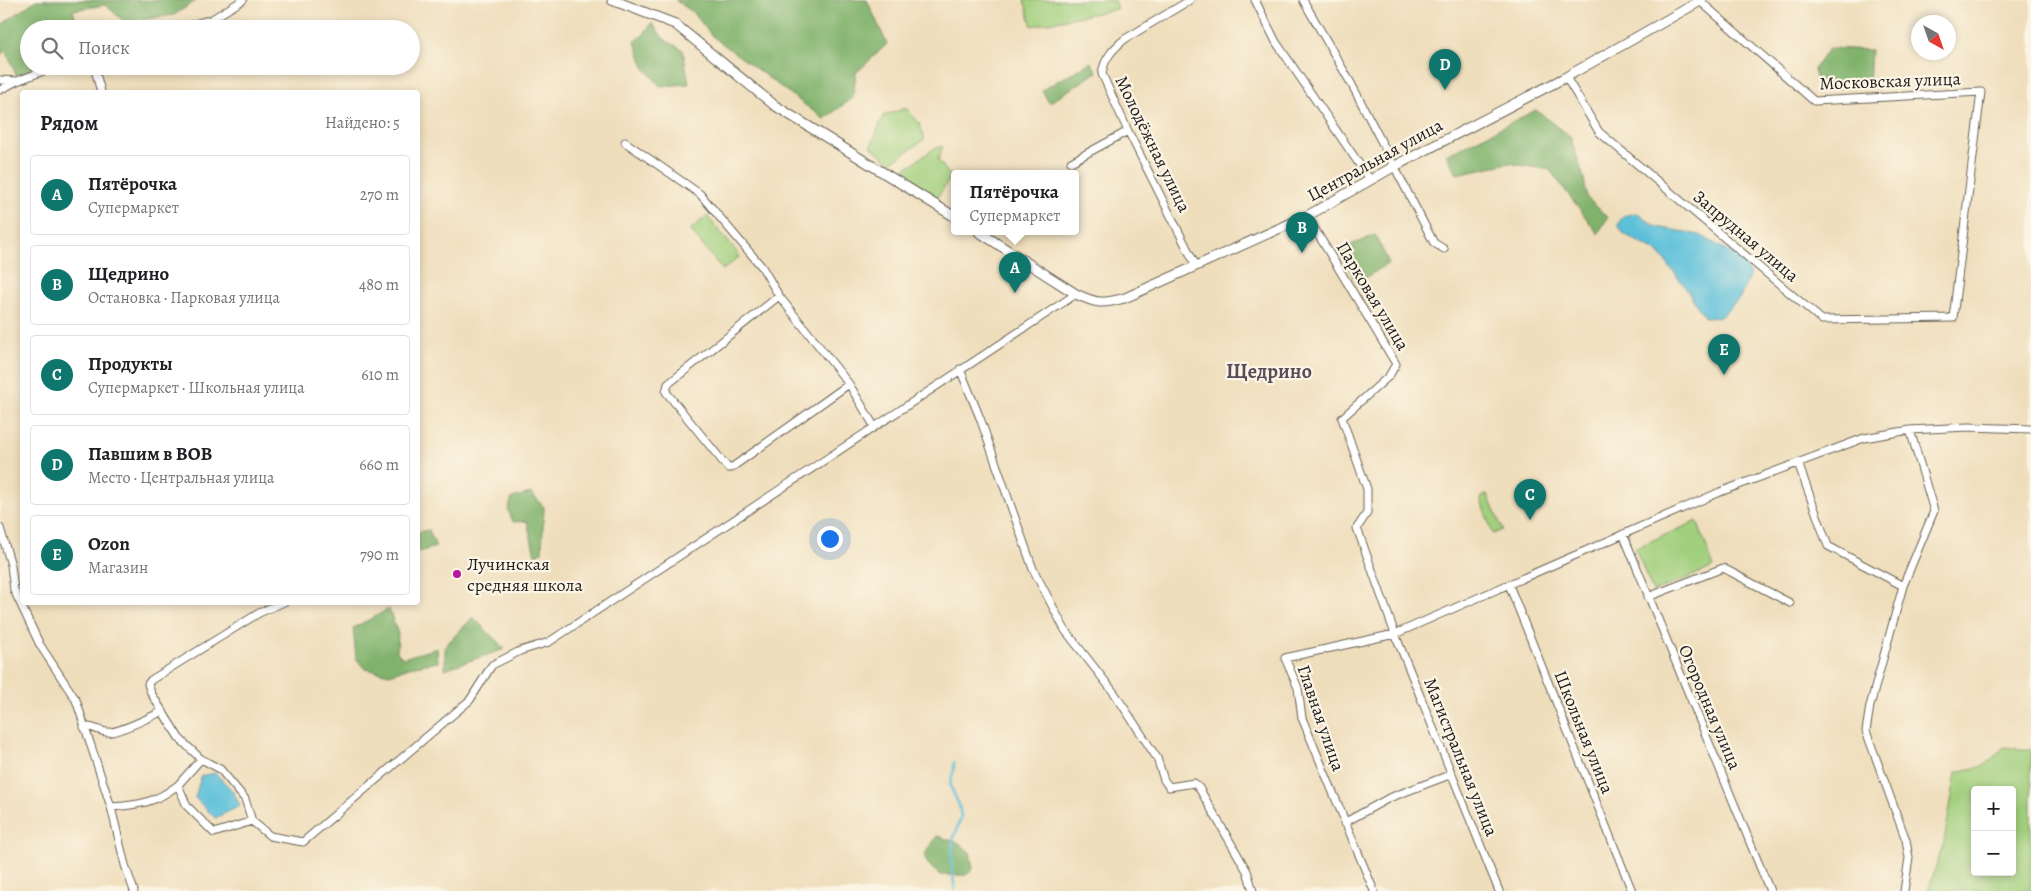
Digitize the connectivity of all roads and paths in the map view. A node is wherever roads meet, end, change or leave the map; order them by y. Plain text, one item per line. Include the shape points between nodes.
1 (243, 0) edge
2 (612, 0) edge
3 (1190, 0) edge
4 (1255, 0) edge
5 (1303, 0) edge
6 (1701, 1) edge
7 (208, 20) edge
8 (33, 75) edge
9 (96, 75) edge
10 (1566, 77) junction
11 (0, 80) edge
12 (17, 81) junction
13 (0, 90) edge
14 (100, 90) edge
15 (1128, 131) junction
16 (625, 142) dead end
17 (1071, 162) dead end
18 (1395, 166) junction
19 (1370, 180) junction
20 (951, 214) edge
21 (1307, 216) junction
22 (984, 235) edge
23 (1444, 249) dead end
24 (1196, 266) junction
25 (1076, 294) junction
26 (778, 296) junction
27 (1953, 318) joint
28 (960, 369) junction
29 (850, 384) junction
30 (874, 426) junction
31 (2031, 428) edge
32 (1910, 430) junction
33 (1798, 463) junction
34 (1367, 489) joint
35 (0, 528) edge
36 (1622, 534) junction
37 (1509, 585) junction
38 (1904, 586) junction
39 (1648, 597) junction
40 (20, 603) edge
41 (1790, 603) dead end
42 (21, 605) edge
43 (278, 605) edge
44 (1395, 634) junction
45 (163, 712) junction
46 (84, 727) junction
47 (201, 759) junction
48 (1452, 774) junction
49 (178, 785) junction
50 (111, 807) junction
51 (252, 821) junction
52 (1344, 823) junction
53 (134, 891) edge
54 (1253, 891) edge
55 (1374, 891) edge
56 (1499, 891) edge
57 (1632, 891) edge
58 (1770, 891) edge
59 (1904, 891) edge

1 - 7 street
2 - 20 street via 675,24 774,105
3 - 15 street, Молодёжная улица via 1126,38 1103,66 1102,74
4 - 19 street via 1276,42
5 - 18 street
6 - 10 street, Центральная улица
6 - 27 street, Московская улица via 1814,101 1981,92
8 - 12 street
9 - 14 street
10 - 18 street, Центральная улица
10 - 27 street, Запрудная улица via 1599,132 1822,320
11 - 12 street
12 - 13 street
15 - 17 street
15 - 24 street, Молодёжная улица
16 - 26 street via 700,194 762,267
18 - 19 street, Центральная улица
18 - 23 street via 1434,243
19 - 21 street, Центральная улица
21 - 24 street, Центральная улица
21 - 34 street, Парковая улица via 1396,364 1389,376 1342,418
22 - 25 street, Центральная улица
24 - 25 street, Центральная улица via 1110,302 1097,302
25 - 28 street
26 - 29 street
26 - 29 street via 668,384 666,392 731,468
28 - 30 street
28 - 54 street via 1033,569 1065,630 1111,689 1157,758 1169,788 1194,783 1199,788 1246,871
29 - 30 street
30 - 51 street via 549,642 520,651 492,665 470,700 303,842 270,836
31 - 32 street
32 - 33 street via 1864,438
32 - 38 street via 1934,510
33 - 36 street
33 - 38 street via 1828,546
34 - 44 street, Магистральная улица via 1367,513 1357,528
35 - 40 street via 14,590
36 - 37 street
36 - 39 street, Огородная улица
37 - 44 street
37 - 57 street, Школьная улица
38 - 59 street via 1866,731 1906,840 1909,858
39 - 41 street via 1723,568
39 - 58 street, Огородная улица
42 - 46 street via 40,645 76,700
43 - 45 street via 151,680 148,684 151,693
44 - 48 street, Магистральная улица
44 - 52 street, Главная улица via 1284,658 1298,688 1302,718
45 - 46 street via 110,732
45 - 47 street via 179,738
46 - 50 street
47 - 49 street
47 - 51 street via 220,769 246,799
48 - 52 street via 1389,798
48 - 56 street, Магистральная улица
49 - 50 street via 148,803
49 - 51 street via 187,806 214,833
50 - 53 street
52 - 55 street, Главная улица

